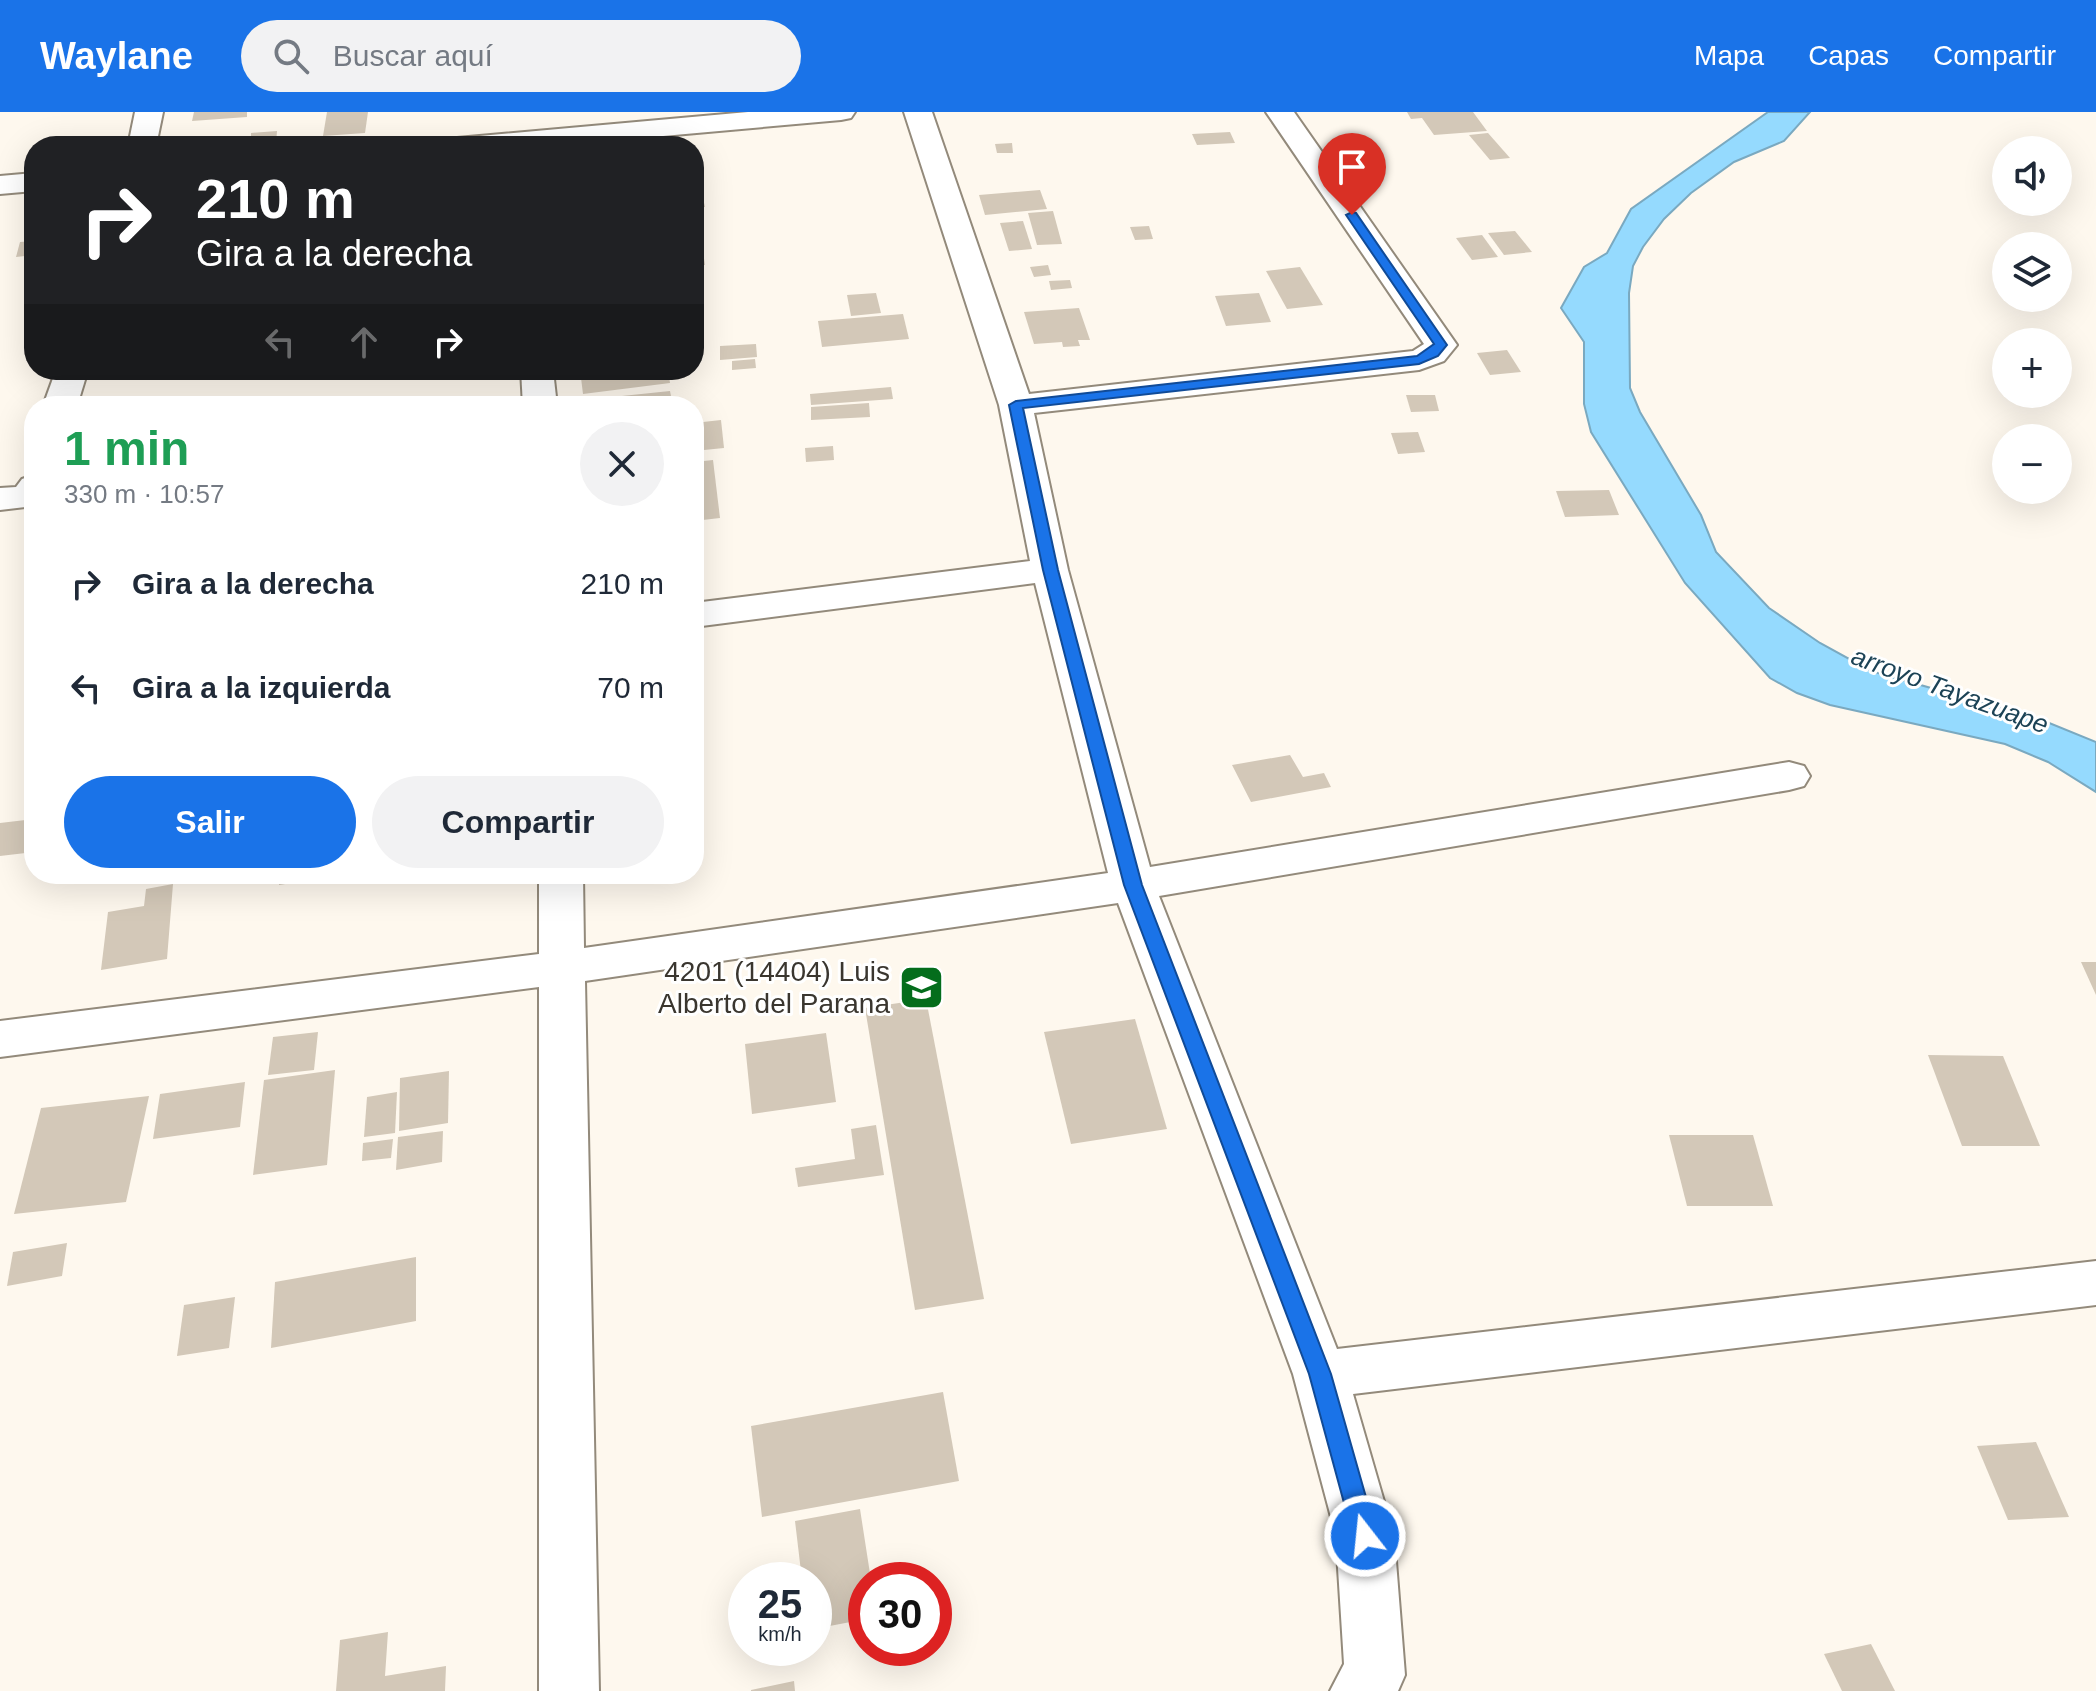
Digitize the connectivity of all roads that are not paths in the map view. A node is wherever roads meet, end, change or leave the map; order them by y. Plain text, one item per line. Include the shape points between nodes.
1 (149, 112) edge
2 (519, 112) edge
3 (841, 112) edge
4 (918, 112) edge
5 (1280, 112) edge
6 (144, 136) edge
7 (519, 136) edge
8 (592, 136) edge
9 (24, 183) edge
10 (0, 185) edge
11 (1016, 405) junction
12 (24, 497) edge
13 (0, 499) edge
14 (1050, 570) junction
15 (704, 614) edge
16 (1789, 776) dead end
17 (561, 884) edge
18 (1133, 885) junction
19 (561, 968) junction
20 (0, 1039) edge
21 (2096, 1283) edge
22 (1320, 1374) junction
23 (1372, 1686) edge
24 (569, 1691) edge

1 - 6 street
2 - 7 street
3 - 8 street
4 - 11 street
5 - 11 street via 1441,345 1433,354 1419,360
9 - 10 street
11 - 14 street
12 - 13 street
14 - 15 street
14 - 18 street
16 - 18 street
17 - 19 street
18 - 19 street
18 - 22 street
19 - 20 street
19 - 24 street
21 - 22 street
22 - 23 street via 1365,1536

